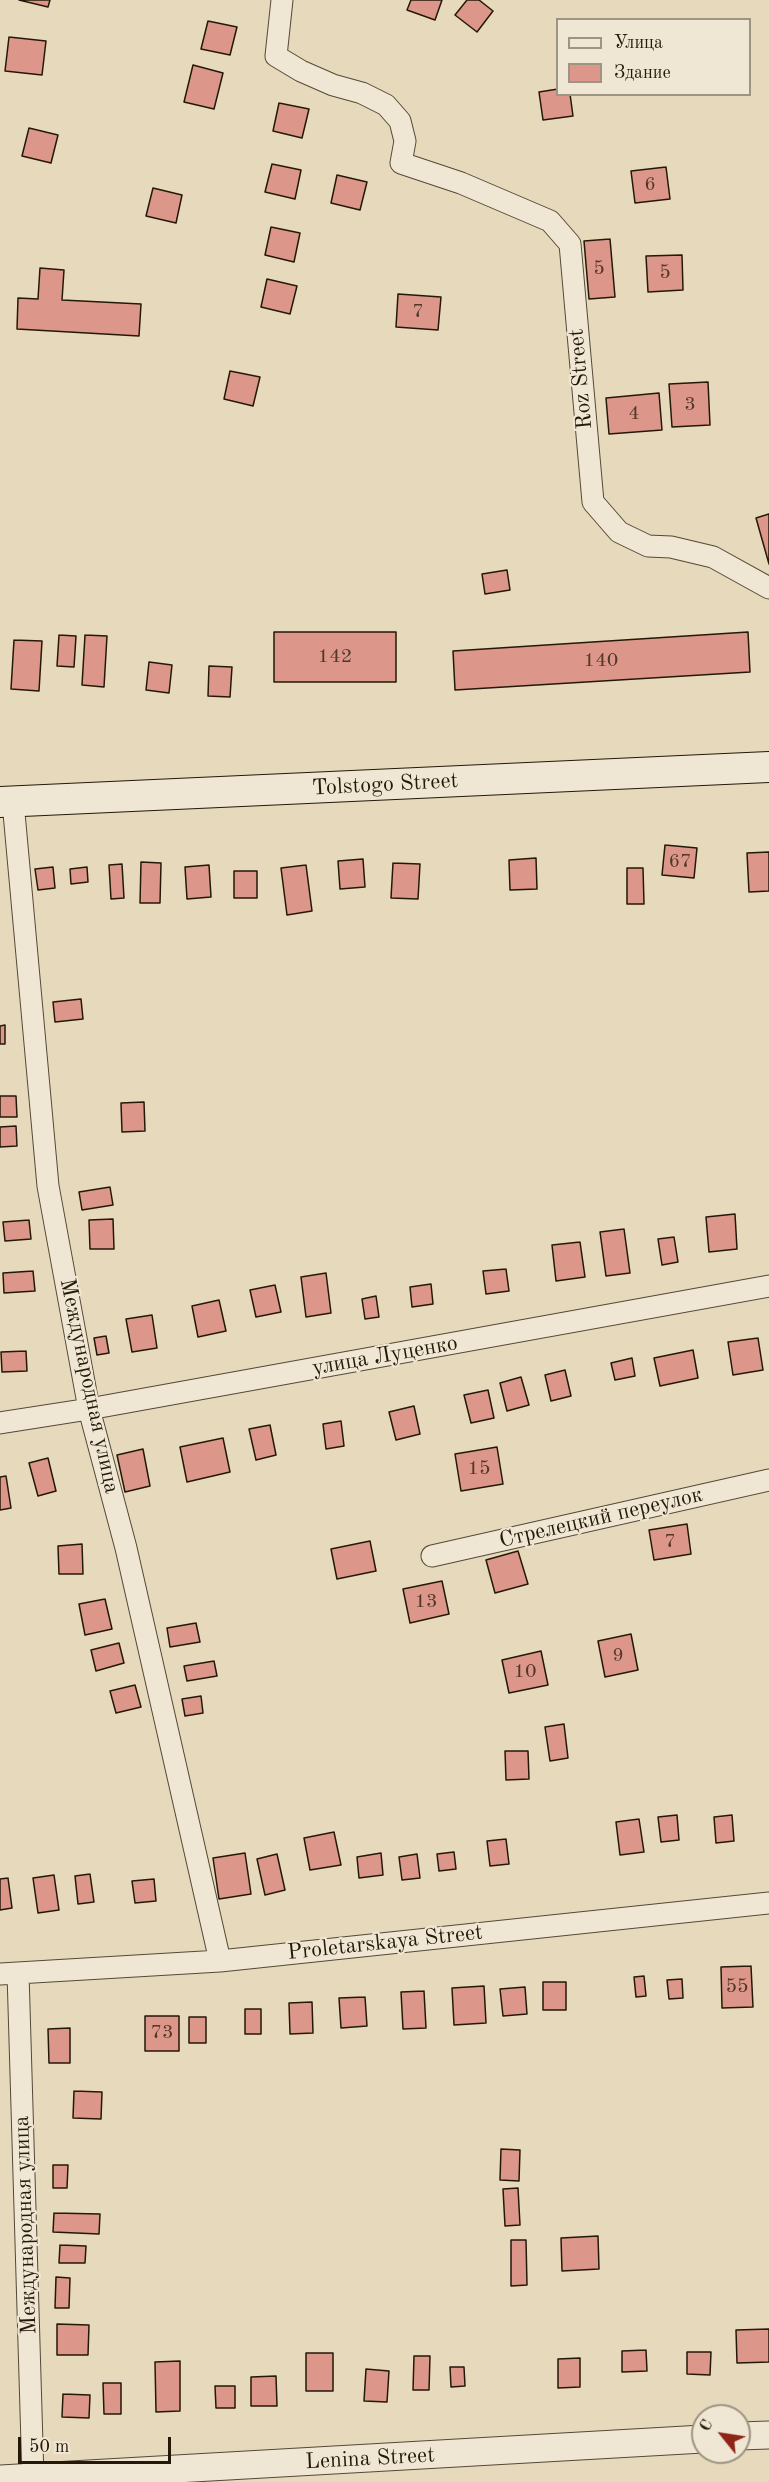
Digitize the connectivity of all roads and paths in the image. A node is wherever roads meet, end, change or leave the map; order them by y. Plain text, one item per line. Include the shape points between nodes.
1 (282, 0) edge
2 (769, 588) edge
3 (769, 767) edge
4 (6, 802) edge
5 (769, 1286) edge
6 (89, 1409) junction
7 (0, 1423) edge
8 (769, 1480) edge
9 (432, 1556) dead end
10 (769, 1903) edge
11 (220, 1961) junction
12 (9, 1974) edge
13 (769, 2435) edge
14 (751, 2436) edge
15 (691, 2440) edge
16 (33, 2478) junction
17 (0, 2479) edge
18 (90, 2479) edge

1 - 2 street, Roz Street via 276,56 386,105 400,121 405,141 401,163 550,221 570,244 592,502 619,532 648,546 713,556
3 - 4 main road, Tolstogo Street
4 - 6 street, Международная улица via 48,1186
5 - 6 street, улица Луценко
6 - 7 street, улица Луценко
6 - 11 street, Международная улица via 126,1548
8 - 9 street, Стрелецкий переулок
10 - 11 street, Proletarskaya Street
11 - 12 street, Proletarskaya Street
12 - 16 street, Международная улица
13 - 14 street
15 - 18 street, Lenina Street
16 - 17 street, Lenina Street
16 - 18 street, Lenina Street

